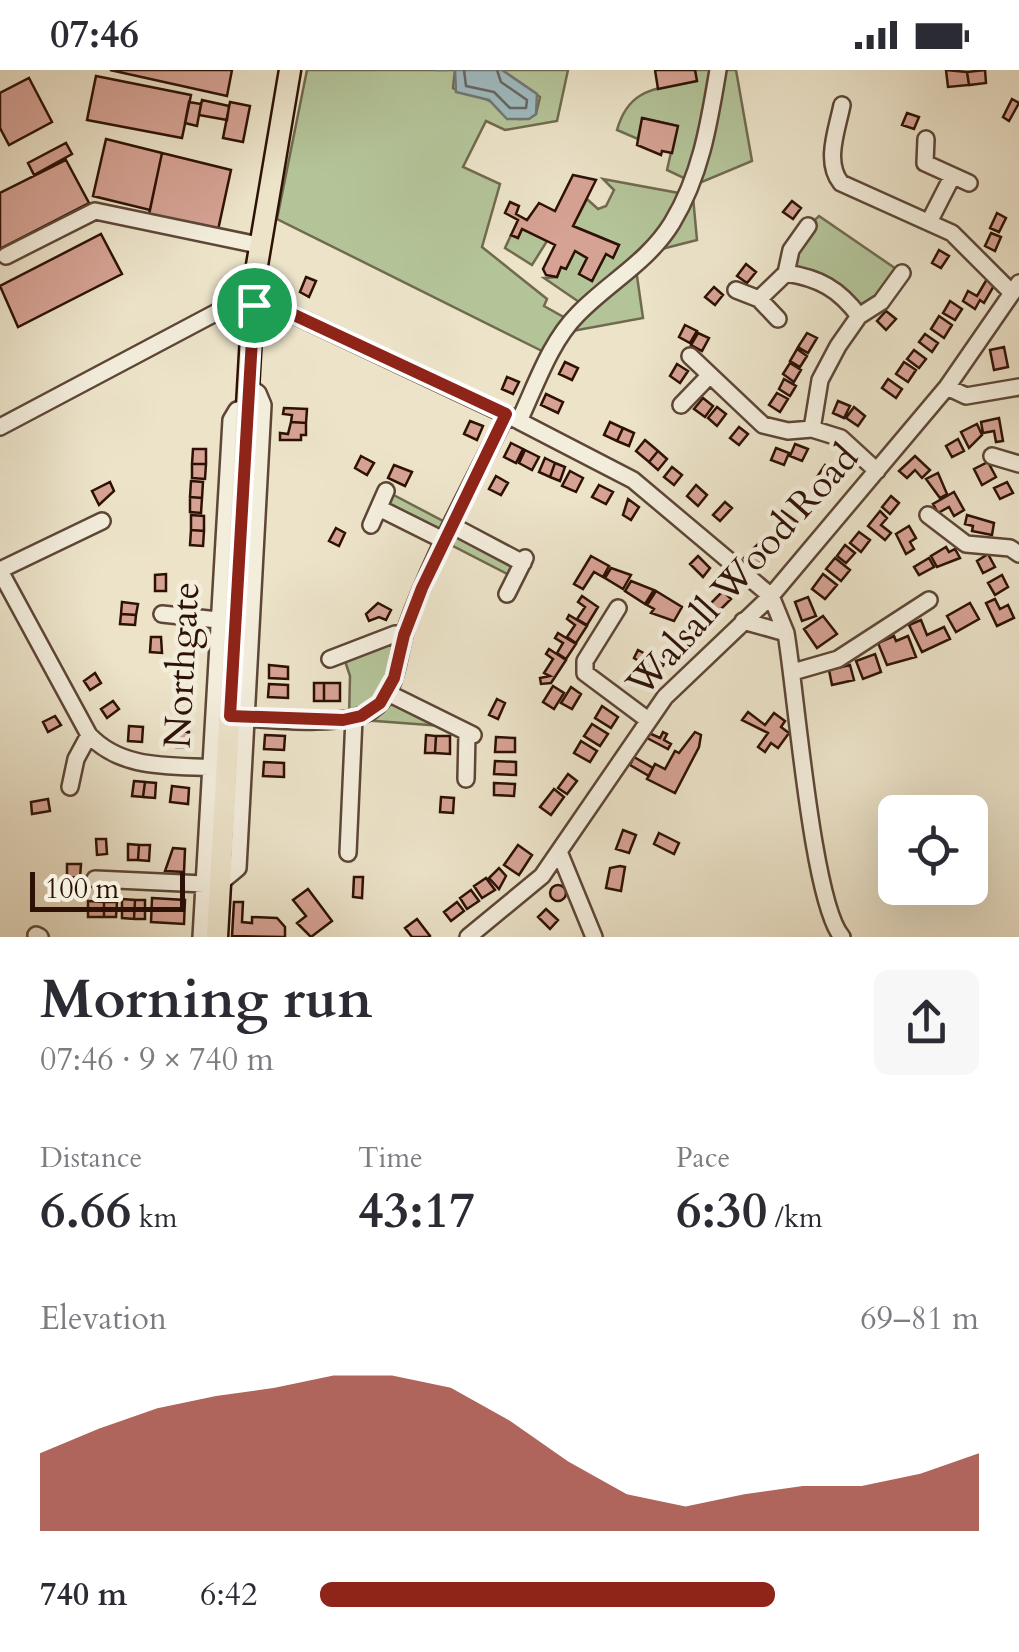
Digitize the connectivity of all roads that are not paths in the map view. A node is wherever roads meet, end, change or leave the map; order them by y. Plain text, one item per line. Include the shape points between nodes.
1 (290, 70) edge
2 (718, 70) edge
3 (842, 106) dead end
4 (926, 139) dead end
5 (952, 177) junction
6 (969, 182) dead end
7 (930, 220) junction
8 (808, 226) dead end
9 (258, 244) junction
10 (6, 256) dead end
11 (786, 273) junction
12 (902, 273) dead end
13 (1016, 288) edge
14 (736, 290) dead end
15 (759, 299) junction
16 (254, 305) junction
17 (859, 316) junction
18 (778, 319) dead end
19 (690, 356) dead end
20 (709, 376) junction
21 (947, 387) junction
22 (1019, 387) edge
23 (248, 398) junction
24 (681, 405) dead end
25 (512, 418) junction
26 (0, 427) edge
27 (812, 430) junction
28 (992, 456) dead end
29 (1019, 464) edge
30 (877, 471) junction
31 (386, 490) dead end
32 (378, 508) junction
33 (102, 521) dead end
34 (370, 525) dead end
35 (453, 526) junction
36 (927, 538) dead end
37 (445, 541) junction
38 (1019, 554) edge
39 (0, 570) edge
40 (507, 594) dead end
41 (770, 596) junction
42 (929, 600) dead end
43 (618, 608) dead end
44 (162, 614) dead end
45 (218, 620) junction
46 (743, 621) junction
47 (786, 633) junction
48 (404, 635) junction
49 (339, 659) dead end
50 (793, 672) junction
51 (388, 693) junction
52 (237, 717) junction
53 (354, 718) junction
54 (648, 720) junction
55 (88, 735) junction
56 (218, 768) junction
57 (466, 779) dead end
58 (70, 786) dead end
59 (348, 853) dead end
60 (560, 854) junction
61 (95, 879) dead end
62 (212, 883) junction
63 (201, 937) edge
64 (217, 937) edge
65 (468, 937) edge
66 (594, 937) edge
67 (842, 937) edge

1 - 9 main road, Northgate
2 - 25 street via 706,146 671,224 559,336
3 - 7 street via 834,173 841,182
4 - 5 street via 924,163
5 - 6 street
5 - 7 street
7 - 13 street
8 - 11 street via 791,250
9 - 10 street via 95,211
9 - 16 main road, Northgate
11 - 15 street
11 - 17 street via 826,283
12 - 17 street via 881,302
13 - 21 street, Walsall Wood Road
14 - 15 street
15 - 18 street
16 - 23 main road, Northgate
16 - 25 street via 275,306
16 - 26 street via 220,311
17 - 27 street via 820,380
19 - 20 street
20 - 24 street
20 - 27 street via 764,425
21 - 22 street via 966,396
21 - 30 street, Walsall Wood Road
23 - 45 street, Northgate via 231,420
23 - 52 main road, Northgate
25 - 35 street
25 - 41 street via 633,480
27 - 30 street via 841,438
28 - 29 street
30 - 41 street, Walsall Wood Road
31 - 32 street
32 - 34 street
32 - 37 street
33 - 39 street
35 - 37 street
35 - 40 street via 525,559
36 - 38 street via 934,521 966,544
37 - 48 street
39 - 55 street
41 - 46 street, Walsall Wood Road
41 - 47 street
42 - 50 street via 838,659
43 - 54 street via 585,661 585,673
44 - 45 street
45 - 56 street, Northgate
46 - 47 street
46 - 54 street, Walsall Wood Road
47 - 50 street
48 - 49 street
48 - 51 street
50 - 67 street via 819,872
51 - 53 street
51 - 57 street via 470,734
52 - 53 street
52 - 56 main road, Northgate
52 - 62 street, Northgate via 238,868
53 - 59 street
54 - 60 street, Walsall Wood Road
55 - 56 street via 135,763
55 - 58 street
56 - 62 main road, Northgate
60 - 65 street, Walsall Wood Road
60 - 66 street
61 - 62 street
62 - 63 street, Northgate
62 - 64 main road, Northgate

